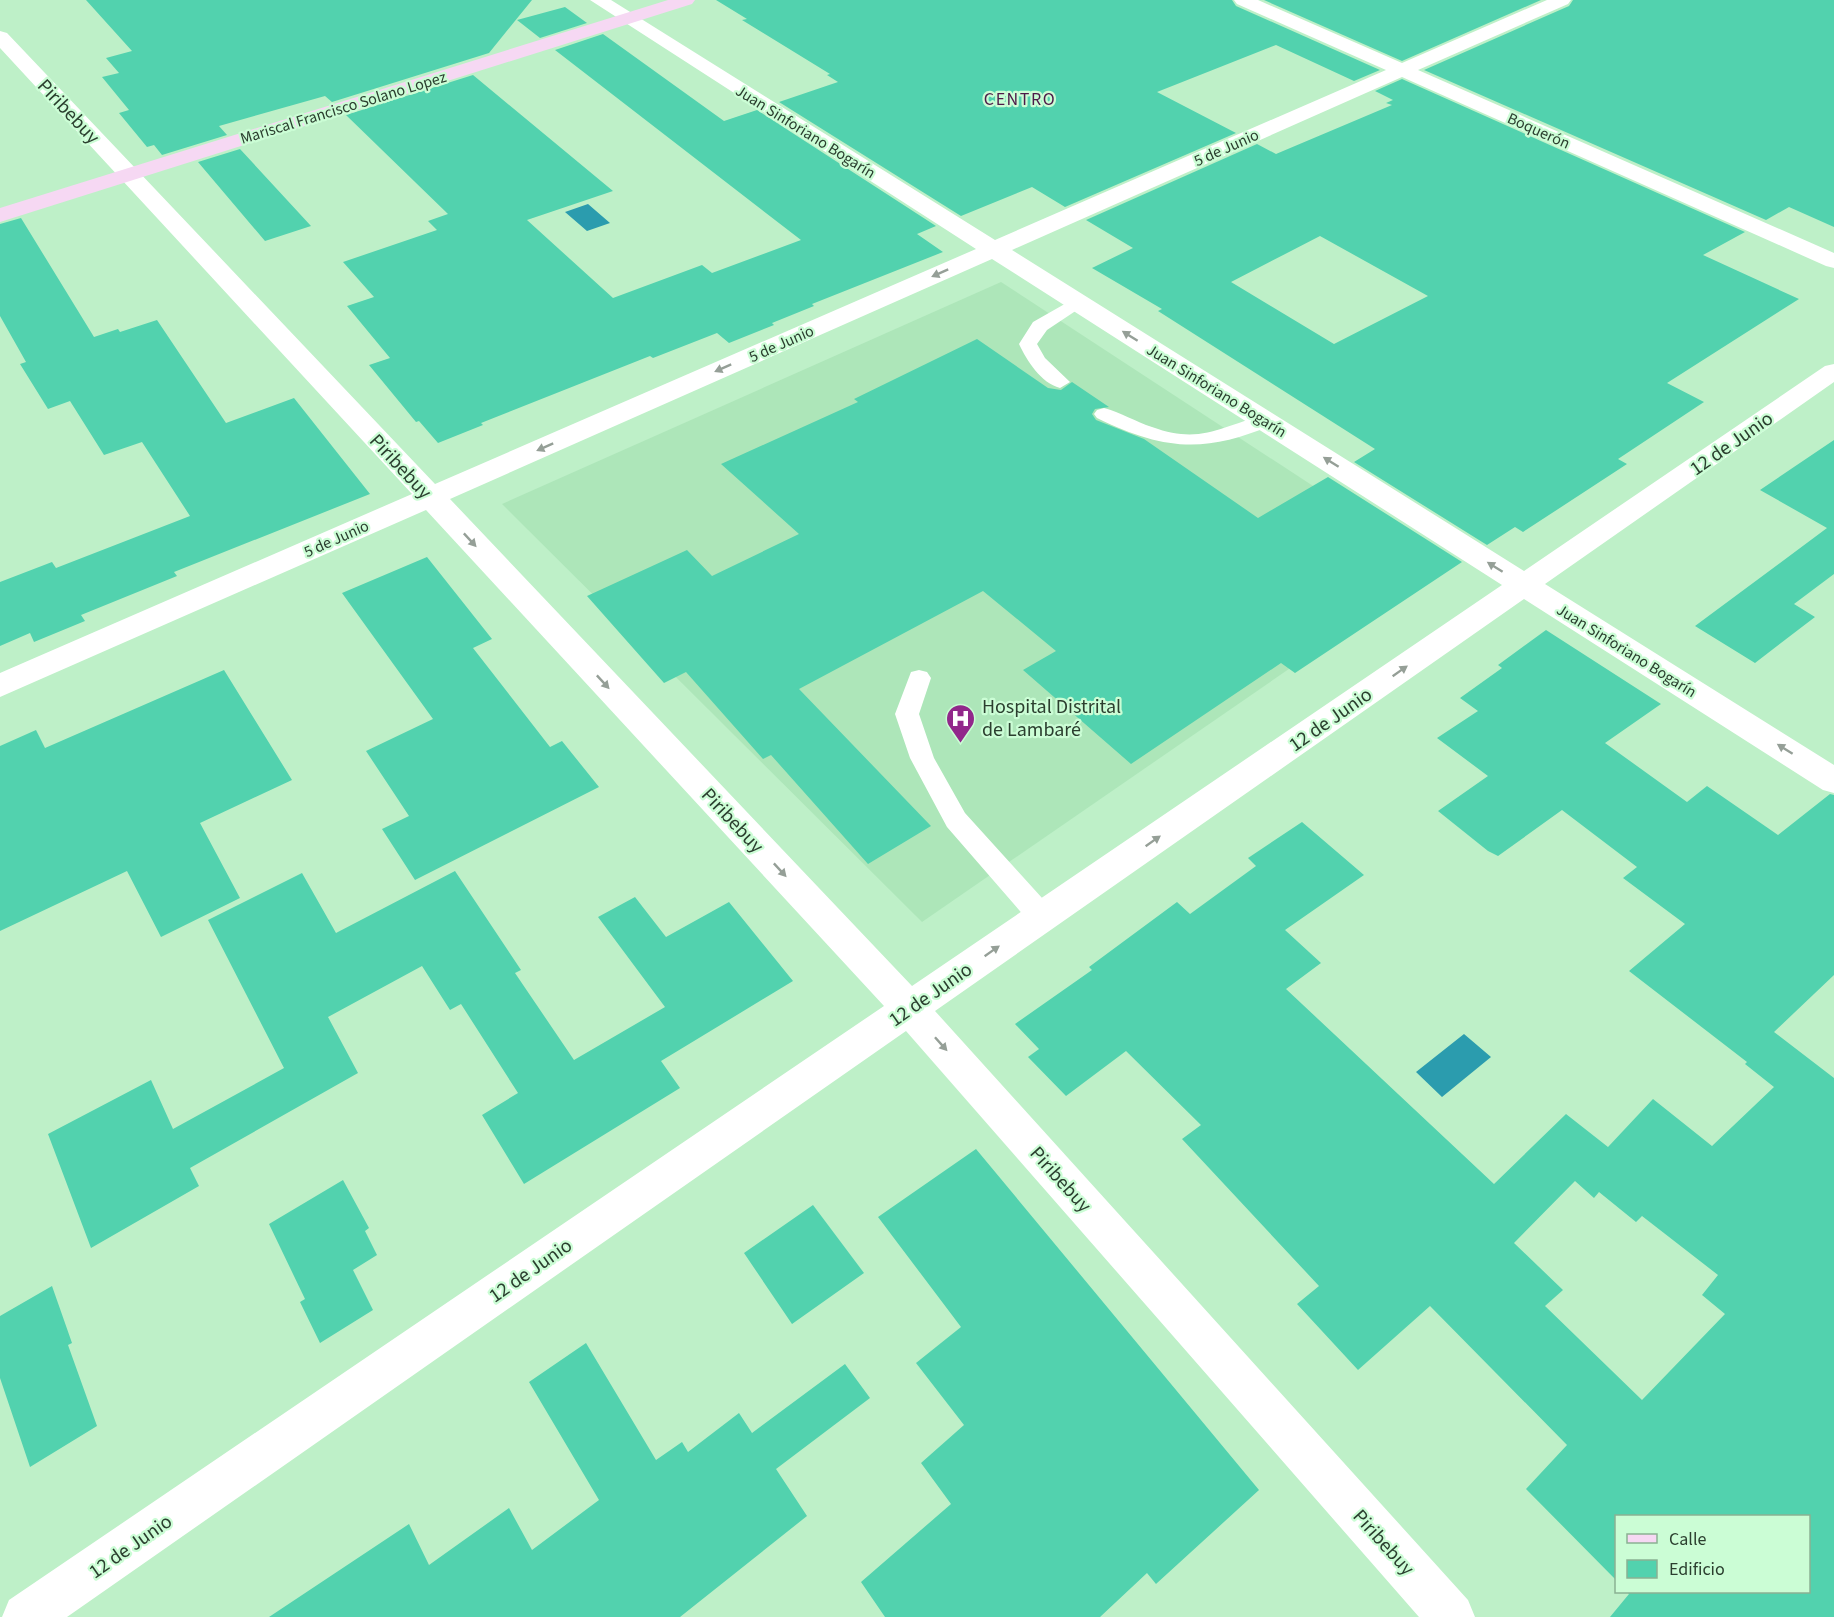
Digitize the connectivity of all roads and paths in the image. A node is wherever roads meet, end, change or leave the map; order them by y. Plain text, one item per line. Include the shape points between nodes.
1 (599, 0) edge
2 (686, 0) edge
3 (1243, 0) edge
4 (1562, 0) edge
5 (628, 18) junction
6 (0, 38) edge
7 (1402, 70) junction
8 (128, 174) junction
9 (0, 214) edge
10 (994, 249) junction
11 (1834, 261) edge
12 (1077, 302) junction
13 (1834, 372) edge
14 (1059, 382) dead end
15 (1104, 414) dead end
16 (1265, 421) junction
17 (430, 497) junction
18 (1524, 585) junction
19 (919, 678) dead end
20 (0, 686) edge
21 (1834, 781) edge
22 (1042, 917) junction
23 (910, 1009) junction
24 (26, 1617) edge
25 (1451, 1617) edge

1 - 5 street, Juan Sinforiano Bogarín
2 - 5 street, Mariscal Francisco Solano Lopez
3 - 7 street, Boquerón
4 - 7 street, 5 de Junio
5 - 8 street, Mariscal Francisco Solano Lopez
5 - 10 street, Juan Sinforiano Bogarín
6 - 8 street, Piribebuy
7 - 10 street, 5 de Junio
7 - 11 street, Boquerón
8 - 9 street, Mariscal Francisco Solano Lopez
8 - 17 street, Piribebuy
10 - 12 street, Juan Sinforiano Bogarín
10 -> 17 street, 5 de Junio
12 - 14 lane via 1040,326 1028,344 1037,361
16 -> 12 street, Juan Sinforiano Bogarín
13 - 18 street, 12 de Junio
15 - 16 lane via 1133,429 1172,440 1206,441 1238,434
18 -> 16 street, Juan Sinforiano Bogarín
17 - 20 street, 5 de Junio
17 -> 23 street, Piribebuy
21 -> 18 street, Juan Sinforiano Bogarín
22 -> 18 street, 12 de Junio
19 - 22 lane via 907,714 922,758 956,820
23 -> 22 street, 12 de Junio
23 - 24 street, 12 de Junio
23 -> 25 street, Piribebuy

